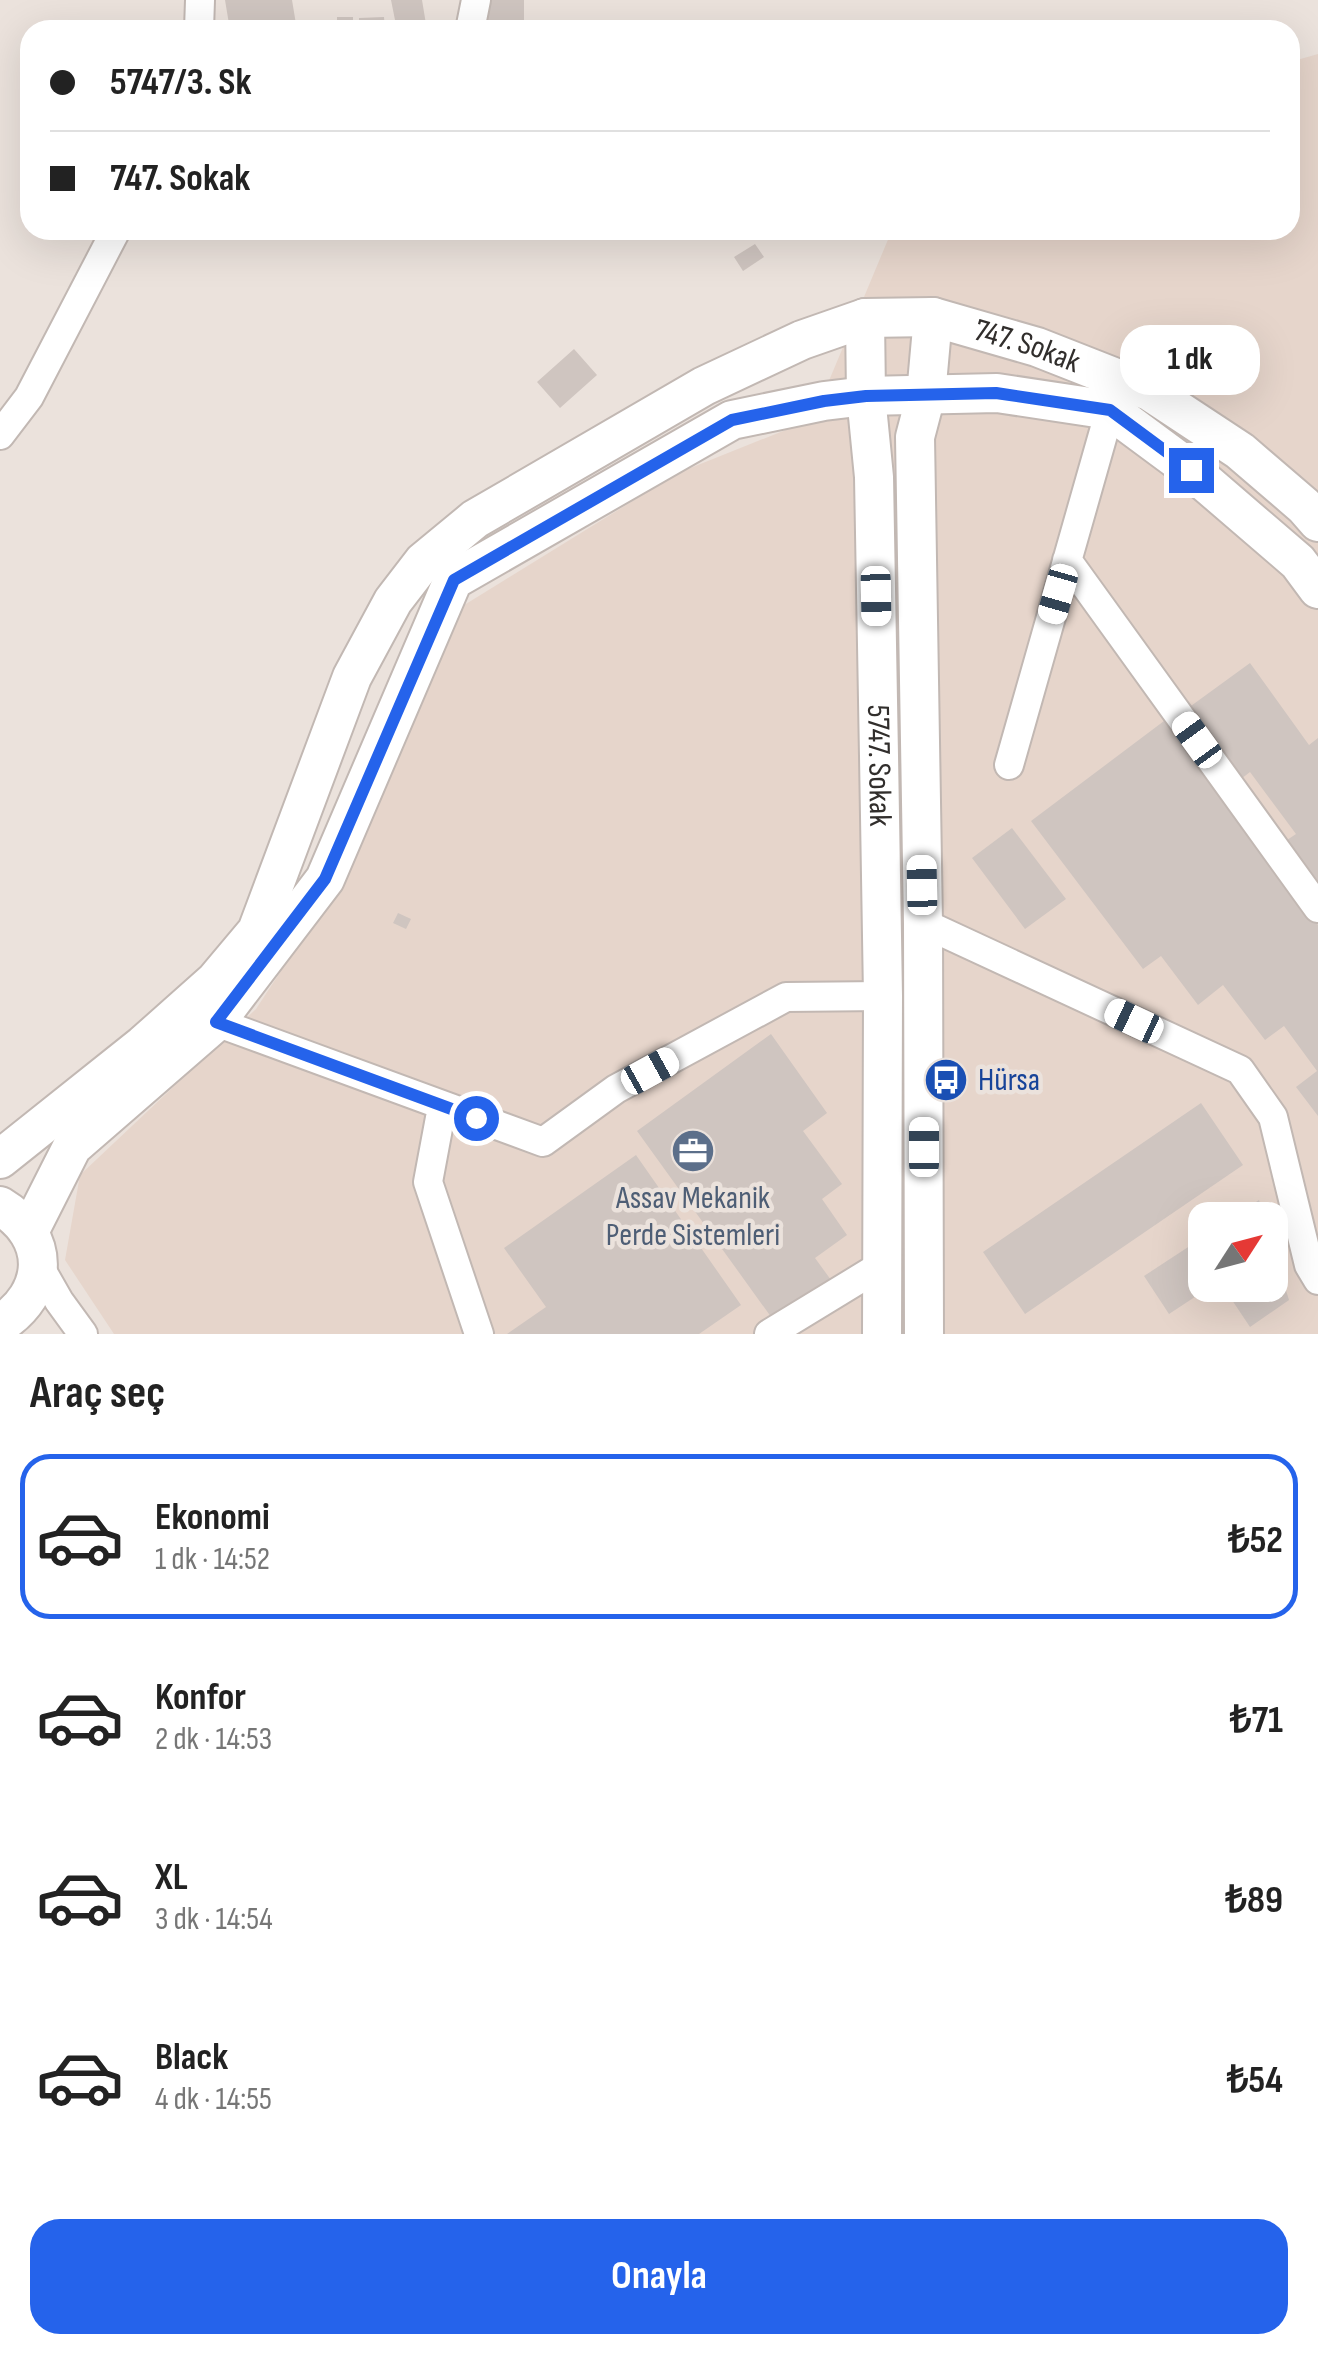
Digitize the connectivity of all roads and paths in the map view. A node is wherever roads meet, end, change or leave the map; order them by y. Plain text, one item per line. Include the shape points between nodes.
1 (111, 240) edge
2 (932, 317) junction
3 (865, 318) junction
4 (926, 395) junction
5 (866, 396) junction
6 (1110, 410) junction
7 (0, 435) edge
8 (1318, 522) edge
9 (1067, 560) junction
10 (1318, 589) edge
11 (1008, 764) dead end
12 (1318, 908) edge
13 (923, 922) junction
14 (883, 996) junction
15 (216, 1022) junction
16 (442, 1106) junction
17 (0, 1159) edge
18 (0, 1206) edge
19 (34, 1248) junction
20 (882, 1265) junction
21 (1318, 1280) edge
22 (0, 1324) edge
23 (83, 1334) edge
24 (479, 1334) edge
25 (768, 1334) edge
26 (882, 1334) edge
27 (924, 1334) edge

1 - 7 street via 29,398
2 - 3 main road, 747. Sokak
2 - 4 main road, 5747. Sokak
2 - 8 main road, 747. Sokak via 1037,346 1149,391 1240,451
3 - 5 main road, 5747. Sokak
3 - 17 main road, 747. Sokak via 704,386 474,519 423,562 393,601 352,677 257,931 214,982 143,1046
4 - 5 main road, 747. Sokak
4 - 6 main road, 747. Sokak via 996,393
4 - 13 main road, 5747. Sokak via 915,436
5 - 14 main road, 5747. Sokak via 874,477
5 - 15 main road, 747. Sokak via 732,420 454,580 325,879
6 - 9 street
6 - 10 main road, 747. Sokak via 1298,562
9 - 11 street
9 - 12 street
13 - 21 street via 1240,1070 1274,1117
13 - 27 main road, 5747. Sokak
14 - 16 street via 786,997 616,1089 543,1142
14 - 20 main road, 5747. Sokak
15 - 16 street
15 - 19 main road, 747. Sokak via 72,1147
16 - 24 street via 428,1182
18 - 19 main road via 15,1215
19 - 22 main road, 747. Sokak via 36,1283 16,1314
19 - 23 street
20 - 25 street
20 - 26 main road, 5747. Sokak

